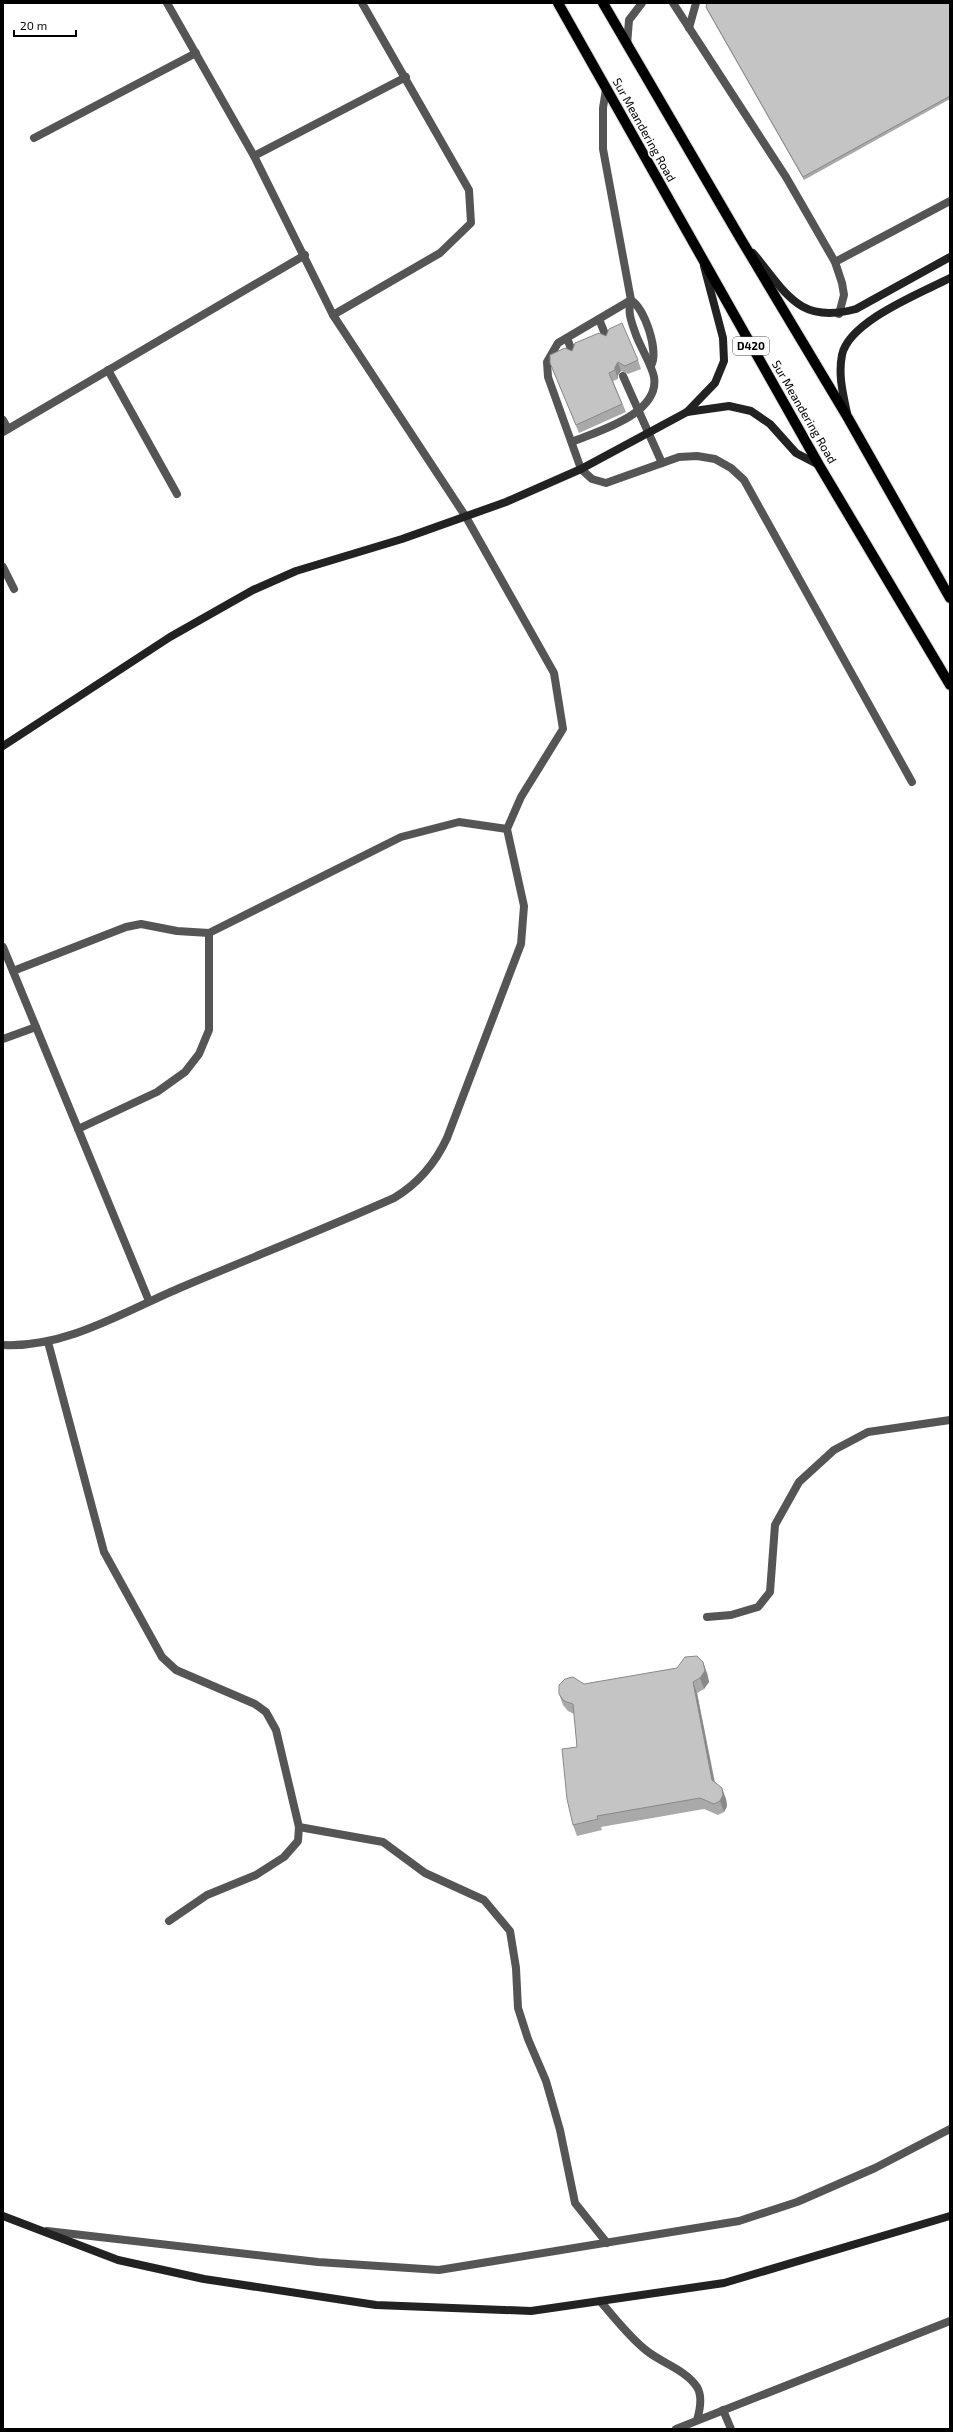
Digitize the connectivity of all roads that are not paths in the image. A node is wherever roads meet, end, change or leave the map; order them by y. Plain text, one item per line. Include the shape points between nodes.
1 (167, 3) edge
2 (362, 3) edge
3 (558, 3) edge
4 (603, 3) edge
5 (642, 3) edge
6 (673, 3) edge
7 (696, 3) edge
8 (689, 28) junction
9 (627, 45) junction
10 (196, 53) junction
11 (406, 77) junction
12 (606, 89) junction
13 (34, 138) dead end
14 (254, 156) junction
15 (950, 201) edge
16 (739, 236) junction
17 (305, 255) junction
18 (950, 257) edge
19 (703, 262) junction
20 (835, 262) junction
21 (950, 278) edge
22 (631, 300) junction
23 (333, 314) junction
24 (839, 314) junction
25 (599, 319) junction
26 (567, 338) junction
27 (607, 339) edge
28 (572, 354) edge
29 (651, 366) junction
30 (108, 370) junction
31 (623, 376) edge
32 (639, 412) junction
33 (687, 412) junction
34 (848, 418) junction
35 (3, 420) edge
36 (5, 430) edge
37 (649, 434) junction
38 (572, 442) junction
39 (662, 463) junction
40 (819, 465) junction
41 (581, 469) junction
42 (177, 494) dead end
43 (466, 517) junction
44 (3, 567) edge
45 (14, 589) dead end
46 (950, 598) edge
47 (950, 685) edge
48 (3, 746) edge
49 (912, 782) dead end
50 (507, 829) junction
51 (209, 933) junction
52 (3, 947) edge
53 (13, 971) junction
54 (36, 1027) junction
55 (3, 1039) edge
56 (78, 1129) junction
57 (149, 1301) junction
58 (48, 1342) junction
59 (3, 1345) edge
60 (950, 1420) edge
61 (708, 1617) dead end
62 (299, 1827) junction
63 (169, 1921) dead end
64 (950, 2129) edge
65 (3, 2216) edge
66 (950, 2216) edge
67 (47, 2231) junction
68 (607, 2243) junction
69 (600, 2301) junction
70 (950, 2321) edge
71 (723, 2410) junction
72 (698, 2420) junction
73 (676, 2429) edge
74 (731, 2429) edge

1 - 10 street
2 - 11 street
3 - 12 main road, Sur Meandering Road / D420
4 - 9 main road
5 - 9 street via 629,20
6 - 8 street
7 - 8 street
8 - 20 street via 786,177
9 - 16 main road
10 - 13 street
10 - 14 street
11 - 14 street
11 - 23 street via 469,190 471,223 440,253
12 - 19 main road, Sur Meandering Road / D420
12 - 22 street via 603,108 603,149
14 - 17 street
15 - 20 street
16 - 24 street via 796,305 811,311
16 - 34 main road
17 - 23 street
17 - 30 street
18 - 24 street via 856,309
19 - 33 street via 723,338 724,361 715,383
19 - 40 main road, Sur Meandering Road / D420
20 - 24 street via 844,295
21 - 34 street via 871,320 847,344 842,354 841,373
22 - 25 street
22 - 29 street via 630,317 642,351
22 - 29 street via 640,308 654,348
23 - 43 street
25 - 26 street
25 - 27 street
26 - 28 street
26 - 38 street via 553,349 547,362 547,370
29 - 32 street via 654,391
30 - 36 street
30 - 42 street
31 - 32 street
32 - 37 street
32 - 38 street via 600,427
33 - 37 street
33 - 40 street via 728,406 751,411 770,424 796,453
34 - 46 main road
35 - 36 street
37 - 39 street
37 - 41 street
38 - 41 street
39 - 41 street via 606,483 592,479
39 - 49 street via 679,457 709,458 731,468 744,480
40 - 47 main road, Sur Meandering Road / D420
41 - 43 street
43 - 48 street via 402,540 296,571 253,590 170,637
43 - 50 street via 554,673 563,729 521,797
44 - 45 street
50 - 51 street via 459,822 401,837
50 - 57 street via 524,906 521,944 447,1138 435,1162 417,1183 394,1198
51 - 53 street via 178,931 141,924
51 - 56 street via 209,1030 198,1054 185,1072 157,1092
52 - 53 street
53 - 54 street
54 - 55 street
54 - 56 street
56 - 57 street
57 - 58 street via 76,1334
58 - 59 street
58 - 62 street via 104,1552 162,1657 176,1670 256,1704 266,1712 276,1730
60 - 61 street via 868,1432 834,1450 800,1482 775,1525 770,1592 758,1607 731,1615
62 - 63 street via 298,1841 284,1857 256,1875 207,1895
62 - 68 street via 383,1842 425,1873 484,1900 510,1931 516,1968 518,2008 546,2081 560,2130 575,2203
64 - 68 street via 875,2168 797,2202 739,2221
65 - 67 street
66 - 69 street via 724,2283
67 - 68 street via 318,2262 439,2270
67 - 69 street via 118,2260 204,2279 376,2305 531,2311
69 - 72 street via 629,2335 647,2351 678,2371 698,2388 701,2406
70 - 71 street
71 - 72 street
71 - 74 street
72 - 73 street

